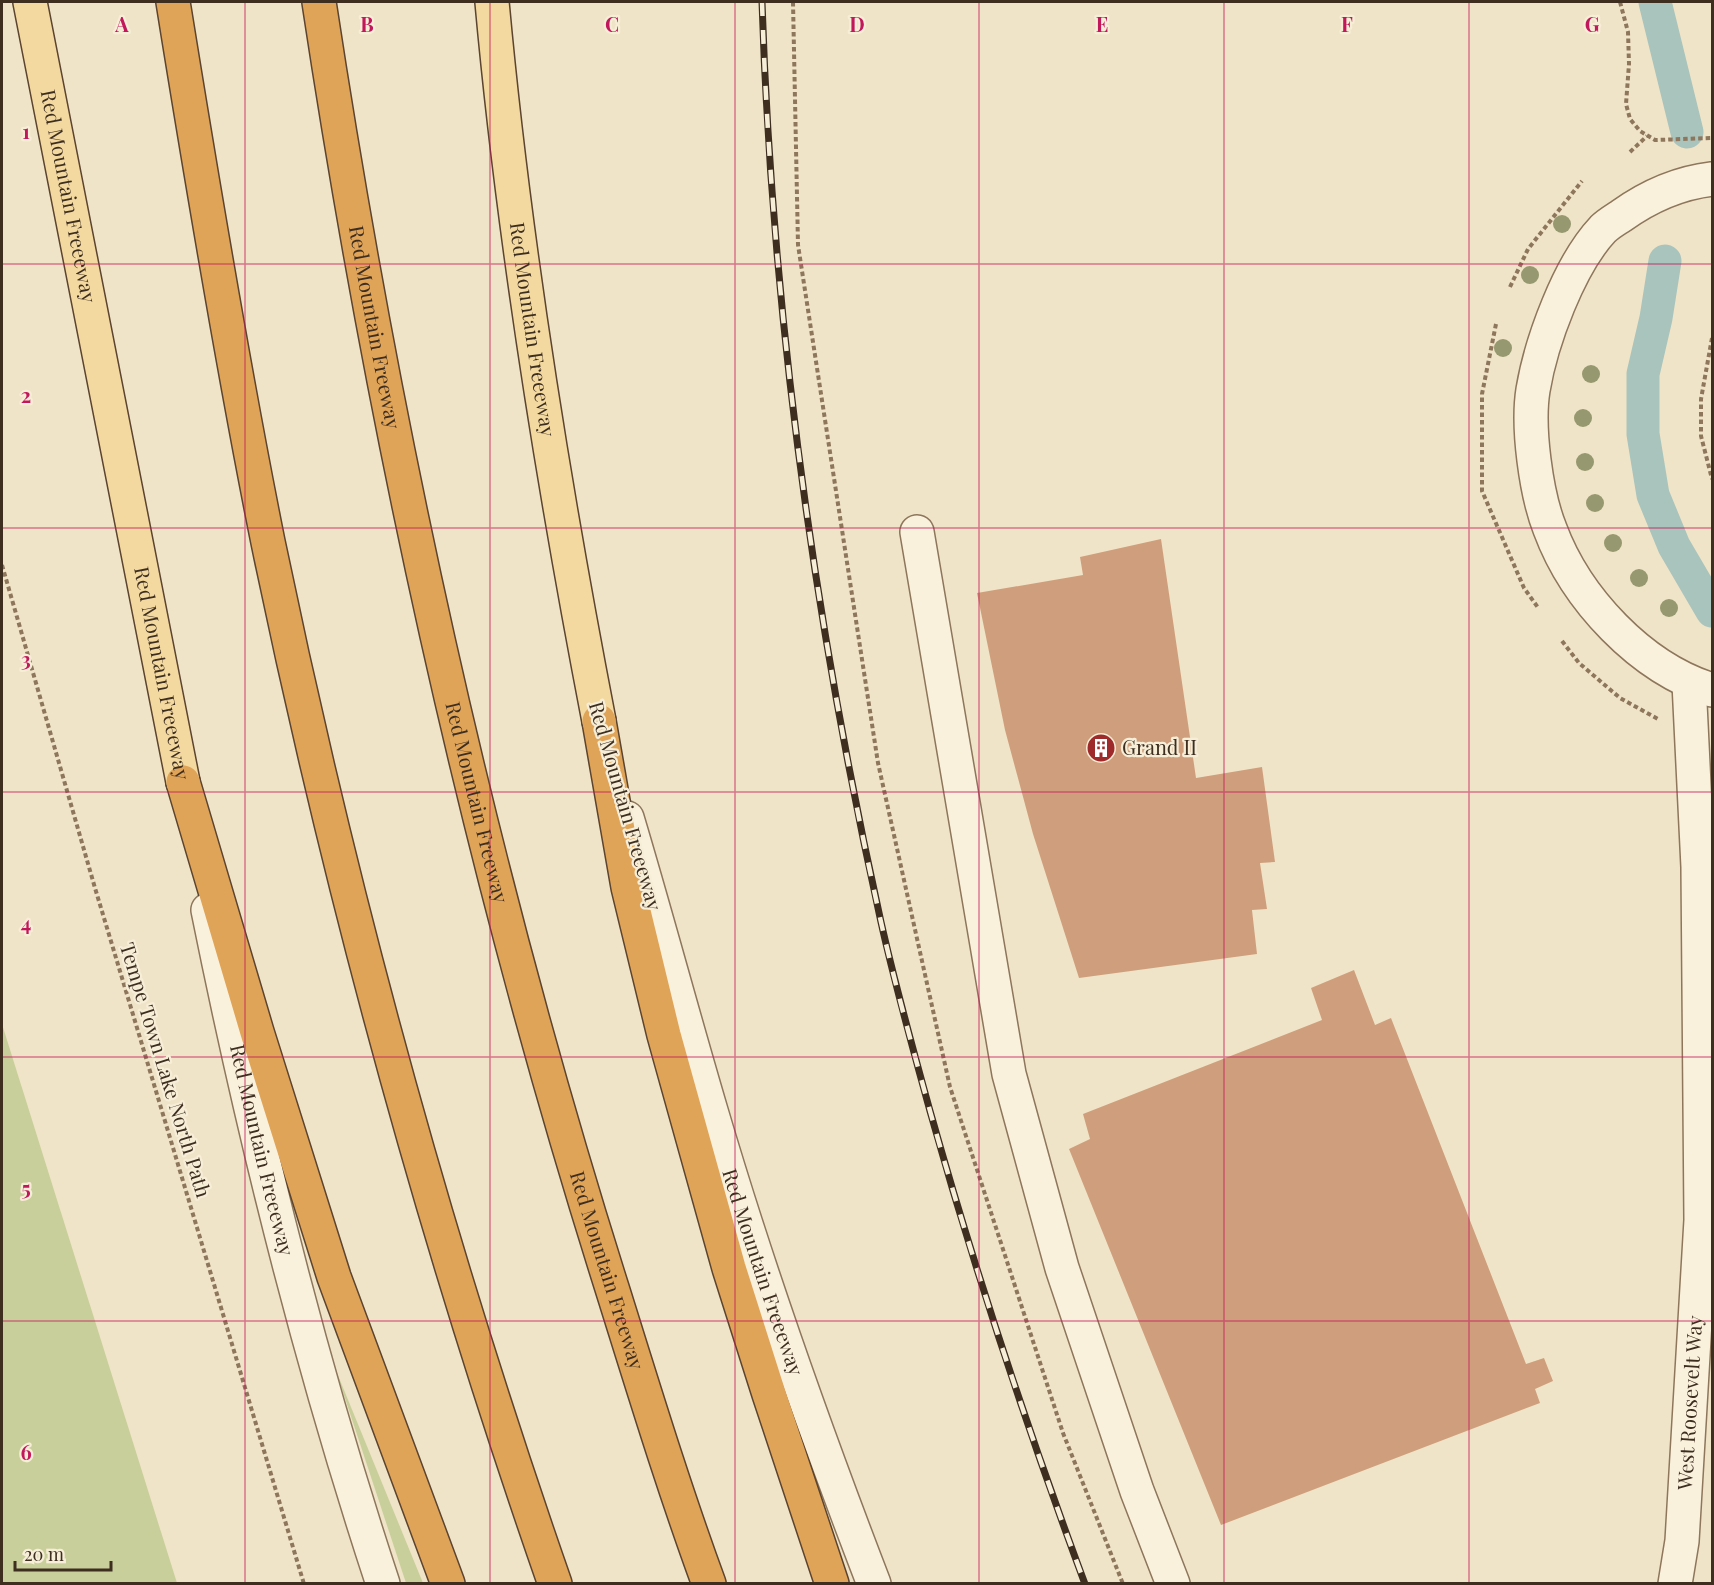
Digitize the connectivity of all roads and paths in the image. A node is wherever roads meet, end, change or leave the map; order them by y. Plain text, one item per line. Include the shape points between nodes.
1 (30, 2) edge
2 (173, 2) edge
3 (320, 2) edge
4 (492, 2) edge
5 (792, 2) edge
6 (1620, 2) edge
7 (1647, 136) junction
8 (1713, 138) edge
9 (1630, 152) dead end
10 (1705, 180) edge
11 (1582, 181) dead end
12 (1510, 286) dead end
13 (1496, 324) dead end
14 (1713, 338) edge
15 (1713, 479) edge
16 (917, 532) dead end
17 (2, 565) edge
18 (1539, 609) dead end
19 (1562, 641) dead end
20 (1701, 686) edge
21 (1660, 720) dead end
22 (599, 721) junction
23 (183, 782) junction
24 (304, 1584) edge
25 (383, 1584) edge
26 (448, 1584) edge
27 (555, 1584) edge
28 (709, 1584) edge
29 (832, 1584) edge
30 (874, 1584) edge
31 (1123, 1584) edge
32 (1173, 1584) edge
33 (1675, 1584) edge

1 - 23 main road, Red Mountain Freeeway
2 - 27 highway via 246,429 345,881 444,1241
3 - 28 highway, Red Mountain Freeway via 390,410 492,870 589,1216
4 - 22 main road, Red Mountain Freeeway via 510,174 536,359
5 - 31 path via 798,245 878,763 950,1087 1063,1433
6 - 7 path via 1628,32 1626,104 1630,119
7 - 8 path via 1655,140
7 - 9 path
10 - 20 street via 1658,193 1604,228 1568,282 1533,391 1538,486 1550,529 1569,569 1612,627 1640,651
11 - 12 path via 1528,249
13 - 18 path via 1482,394 1482,491 1524,588
14 - 15 path via 1701,399 1701,436
16 - 32 street via 1009,1074 1062,1268 1137,1491
17 - 24 path, Tempe Town Lake North Path
19 - 21 path via 1579,663 1620,698
20 - 33 street, West Roosevelt Way via 1701,1220 1682,1541
22 - 29 highway via 628,887 674,1070 729,1268
22 - 30 street, Red Mountain Freeeway via 747,1227 817,1433
23 - 25 street, Red Mountain Freeeway via 226,999 278,1224 340,1448
23 - 26 highway via 334,1277

